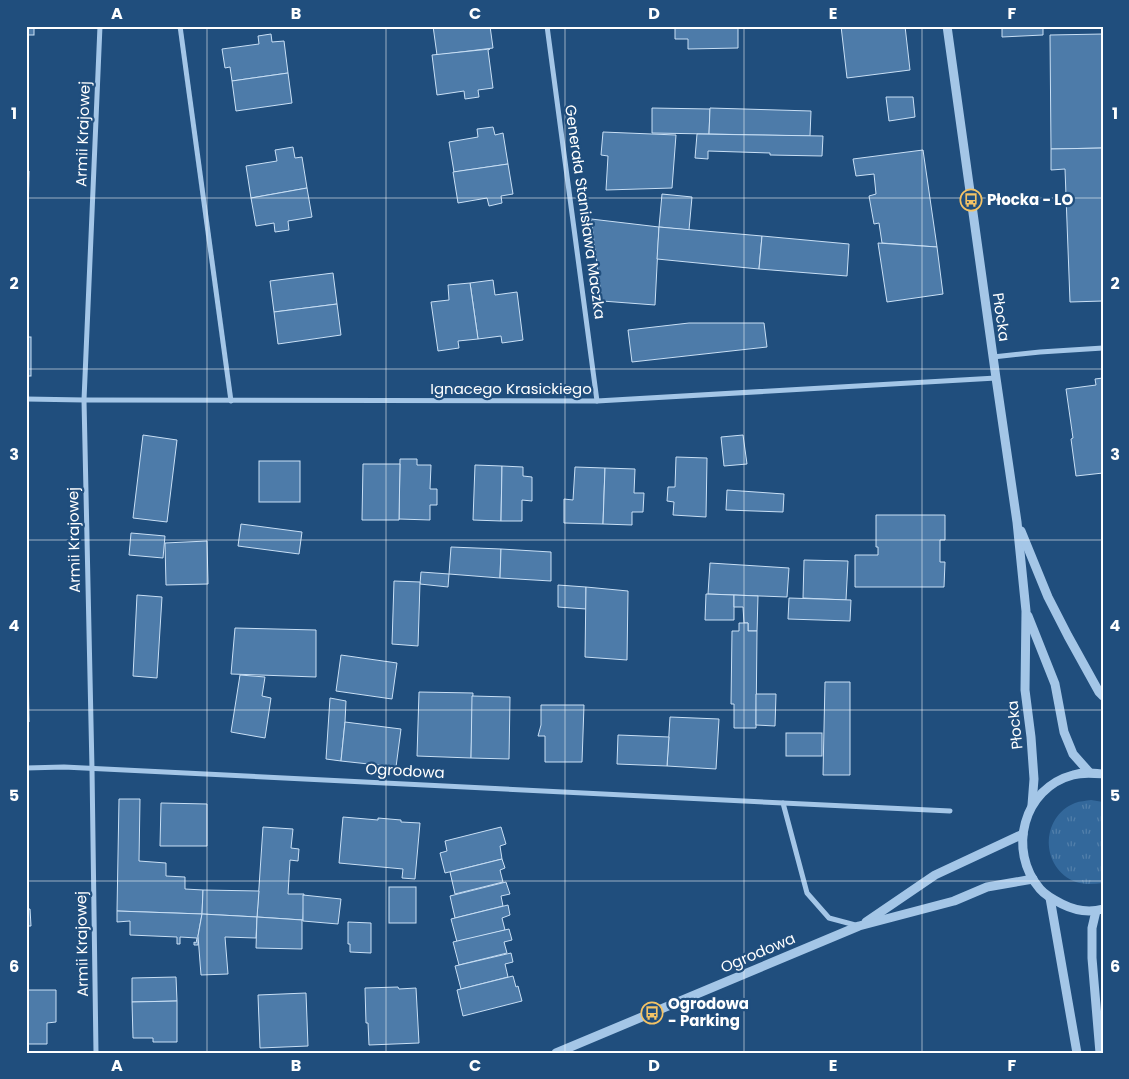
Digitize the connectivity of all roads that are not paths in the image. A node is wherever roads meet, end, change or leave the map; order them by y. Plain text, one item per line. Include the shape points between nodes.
1 (100, 26) edge
2 (180, 26) edge
3 (547, 26) edge
4 (947, 26) edge
5 (1103, 348) edge
6 (993, 357) junction
7 (996, 378) junction
8 (26, 398) edge
9 (84, 400) junction
10 (231, 401) junction
11 (597, 401) junction
12 (1017, 522) junction
13 (1026, 611) junction
14 (1103, 696) edge
15 (26, 768) edge
16 (92, 769) junction
17 (1089, 772) junction
18 (1103, 774) edge
19 (783, 803) junction
20 (1032, 805) junction
21 (950, 811) dead end
22 (1023, 834) junction
23 (1034, 880) junction
24 (1050, 898) junction
25 (1099, 910) edge
26 (859, 926) junction
27 (96, 1053) edge
28 (556, 1053) edge
29 (1077, 1053) edge
30 (1100, 1053) edge

1 - 9 street, Armii Krajowej
2 - 10 street
3 - 11 street, Generała Stanisława Maczka
4 - 6 street, Płocka
5 - 6 street
6 - 7 street, Płocka
7 - 11 street, Ignacego Krasickiego
7 - 12 street, Płocka
8 - 9 street, Ignacego Krasickiego
9 - 10 street, Ignacego Krasickiego
9 - 16 street, Armii Krajowej
10 - 11 street, Ignacego Krasickiego
12 - 13 street, Płocka
12 - 14 street via 1048,597
13 - 17 street, Płocka via 1055,684 1064,732 1073,754
13 - 20 street, Płocka via 1026,690 1034,780
15 - 16 street, Ogrodowa
16 - 19 street, Ogrodowa
16 - 27 street, Armii Krajowej
17 - 18 street
17 - 20 street via 1056,782
19 - 21 street, Ogrodowa
19 - 26 street, Ogrodowa via 807,893 829,918
20 - 22 street
22 - 23 street via 1024,858
22 - 26 street, Ogrodowa via 935,875
23 - 24 street
23 - 26 street, Ogrodowa via 987,887 954,901
24 - 25 street via 1072,908
24 - 29 street
25 - 30 street via 1092,928 1092,958
26 - 28 street, Ogrodowa

